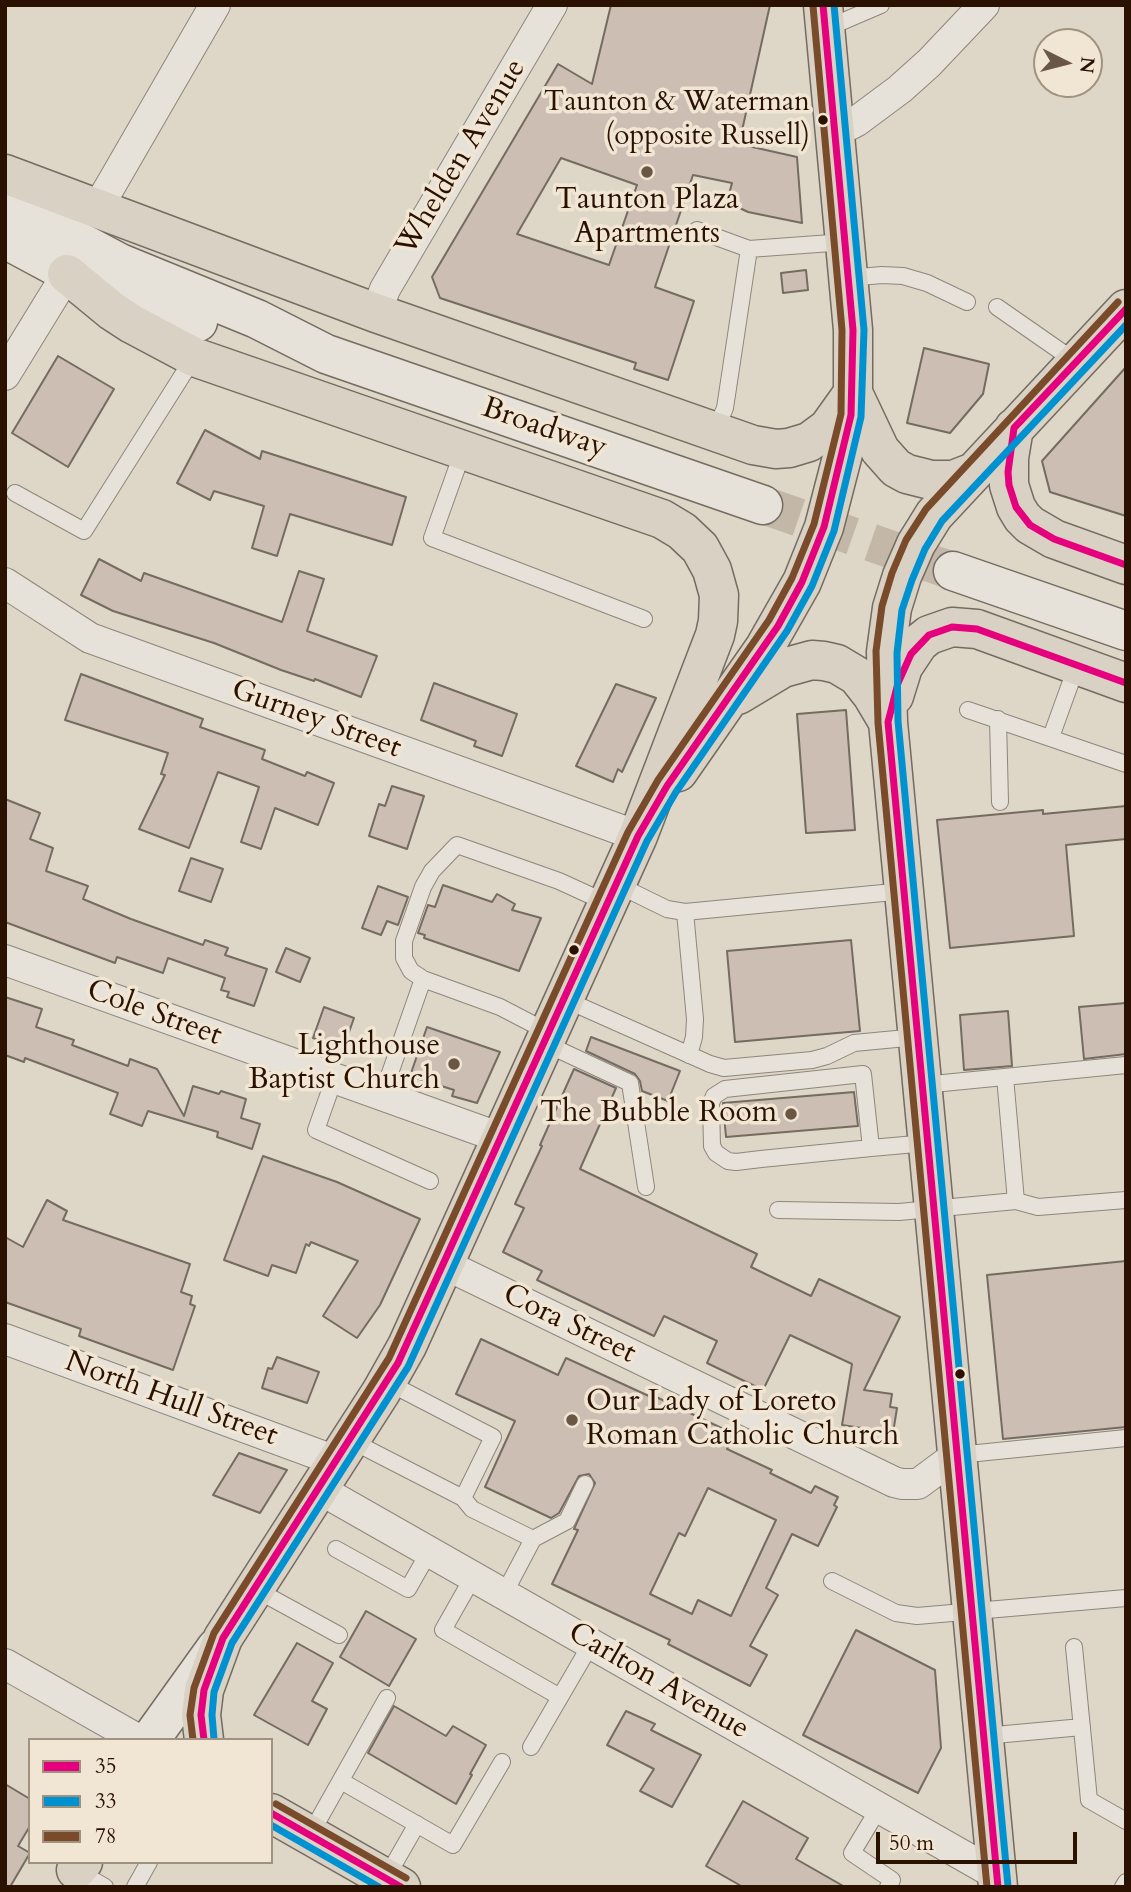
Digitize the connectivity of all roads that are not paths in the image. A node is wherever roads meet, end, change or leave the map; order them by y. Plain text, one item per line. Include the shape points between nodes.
1 (215, 5) edge
2 (552, 5) edge
3 (881, 5) edge
4 (975, 8) edge
5 (824, 17) edge
6 (834, 133) junction
7 (5, 174) edge
8 (5, 202) edge
9 (97, 209) junction
10 (696, 230) dead end
11 (5, 239) edge
12 (749, 249) junction
13 (846, 260) junction
14 (67, 274) junction
15 (967, 302) dead end
16 (997, 307) dead end
17 (1126, 309) edge
18 (376, 313) junction
19 (326, 354) junction
20 (194, 356) junction
21 (1076, 362) junction
22 (5, 375) edge
23 (853, 393) junction
24 (1014, 428) junction
25 (715, 431) junction
26 (463, 451) junction
27 (971, 473) junction
28 (15, 494) dead end
29 (763, 505) tunnel mouth
30 (1126, 565) edge
31 (953, 571) tunnel mouth
32 (5, 583) edge
33 (644, 619) dead end
34 (1126, 631) edge
35 (1077, 665) junction
36 (1126, 682) edge
37 (968, 710) dead end
38 (719, 712) junction
39 (998, 719) junction
40 (888, 722) junction
41 (1052, 737) junction
42 (1126, 764) edge
43 (1000, 802) dead end
44 (638, 836) junction
45 (904, 891) junction
46 (612, 894) junction
47 (685, 912) junction
48 (5, 960) edge
49 (423, 979) junction
50 (552, 1025) junction
51 (918, 1037) junction
52 (689, 1055) junction
53 (1126, 1065) edge
54 (1004, 1077) junction
55 (334, 1079) junction
56 (922, 1085) junction
57 (382, 1096) junction
58 (501, 1139) junction
59 (928, 1143) junction
60 (871, 1148) junction
61 (430, 1181) dead end
62 (646, 1187) dead end
63 (1126, 1200) edge
64 (1016, 1201) junction
65 (934, 1209) junction
66 (778, 1210) dead end
67 (444, 1264) junction
68 (5, 1339) edge
69 (387, 1382) junction
70 (1126, 1438) edge
71 (957, 1455) junction
72 (335, 1464) junction
73 (584, 1484) dead end
74 (463, 1498) junction
75 (533, 1539) junction
76 (336, 1549) dead end
77 (429, 1552) junction
78 (473, 1577) junction
79 (832, 1581) dead end
80 (255, 1588) junction
81 (504, 1594) junction
82 (1126, 1598) edge
83 (972, 1612) junction
84 (339, 1635) dead end
85 (223, 1638) junction
86 (591, 1644) junction
87 (1074, 1647) dead end
88 (5, 1664) edge
89 (560, 1697) junction
90 (387, 1698) dead end
91 (1082, 1727) junction
92 (984, 1736) junction
93 (135, 1738) edge
94 (151, 1738) edge
95 (204, 1738) edge
96 (531, 1747) dead end
97 (502, 1762) dead end
98 (341, 1780) junction
99 (879, 1808) junction
100 (273, 1814) edge
101 (1126, 1821) edge
102 (416, 1824) junction
103 (310, 1835) junction
104 (148, 1864) edge
105 (998, 1881) edge
106 (1126, 1882) edge
107 (394, 1883) edge
108 (895, 1884) edge
109 (135, 1887) edge
110 (1123, 1887) edge

1 - 9 street
2 - 18 street, Whelden Avenue via 385,289
3 - 5 lane
4 - 6 street via 929,64 857,121
5 - 6 highway
6 - 13 highway
7 - 9 highway
8 - 19 main road, Broadway via 120,263 257,319
9 - 18 highway
10 - 12 lane
11 - 14 main road, Broadway
12 - 13 lane
12 - 25 lane via 725,408
13 - 15 lane via 883,275 927,283
13 - 23 highway
14 - 19 main road, Broadway via 225,332
14 - 20 highway via 132,324
14 - 22 street
16 - 21 lane
17 - 21 highway
18 - 25 highway
19 - 29 main road, Broadway
20 - 26 highway
20 - 28 lane via 83,531
21 - 24 highway
23 - 25 highway via 828,428 801,445 765,447
23 - 27 highway via 880,450 896,468 931,480 953,480
23 - 38 highway via 841,469 814,555 778,626
24 - 27 highway
24 - 30 highway via 1009,485 1023,517 1054,539
26 - 33 lane via 432,538
26 - 44 highway via 662,519 692,539 707,558 719,595 715,635
27 - 40 highway via 925,528 899,584 887,652
31 - 34 main road
32 - 44 street, Gurney Street via 90,638
35 - 36 highway
35 - 40 highway via 977,629 940,629 911,654
35 - 41 lane
37 - 39 lane
38 - 40 highway via 751,685 783,668 812,660 836,664 856,676
38 - 44 highway
39 - 41 lane
39 - 43 lane
40 - 45 highway
41 - 42 lane
44 - 46 highway
45 - 47 lane
45 - 51 highway
46 - 47 lane
46 - 49 lane via 559,881 457,845 427,878 407,931 404,958 411,971
46 - 50 highway
47 - 52 lane via 695,1019
48 - 55 street, Cole Street
49 - 50 lane
49 - 57 lane
50 - 52 lane
50 - 58 highway
50 - 62 lane via 630,1083
51 - 52 lane via 854,1043 812,1060 731,1068
51 - 56 highway
53 - 54 lane
54 - 56 lane
54 - 64 lane
55 - 57 street, Cole Street
55 - 61 lane via 316,1130
56 - 59 highway
57 - 58 street, Cole Street
58 - 67 highway
59 - 60 lane
59 - 65 highway
60 - 60 lane via 728,1161 716,1153 711,1139 711,1103 719,1091 863,1074
63 - 64 lane via 1038,1207
64 - 65 lane
65 - 66 lane
65 - 71 highway
67 - 69 highway
67 - 71 street, Cora Street via 894,1482 918,1484
68 - 72 street, North Hull Street
69 - 72 highway
69 - 74 lane via 493,1437
70 - 71 lane
71 - 83 highway
72 - 74 lane
72 - 77 street, Carlton Avenue
72 - 80 highway
73 - 75 lane via 567,1521
74 - 75 lane via 472,1509
75 - 81 lane
76 - 77 lane via 408,1589
77 - 78 street, Carlton Avenue
78 - 81 street, Carlton Avenue
78 - 89 lane via 443,1630
79 - 83 lane via 906,1616
80 - 84 lane
80 - 85 highway
81 - 86 street, Carlton Avenue
82 - 83 lane
83 - 92 highway
85 - 94 main road
85 - 95 highway via 204,1690
86 - 89 lane
86 - 99 street, Carlton Avenue
87 - 91 lane
88 - 93 street
89 - 96 lane
90 - 98 lane
91 - 92 lane
91 - 101 lane via 1088,1800
92 - 105 highway
97 - 102 lane via 453,1845
98 - 102 lane
98 - 103 lane
99 - 105 street, Carlton Avenue
99 - 108 lane via 852,1853
100 - 103 highway
102 - 107 lane
103 - 107 highway
104 - 109 lane
106 - 110 lane

